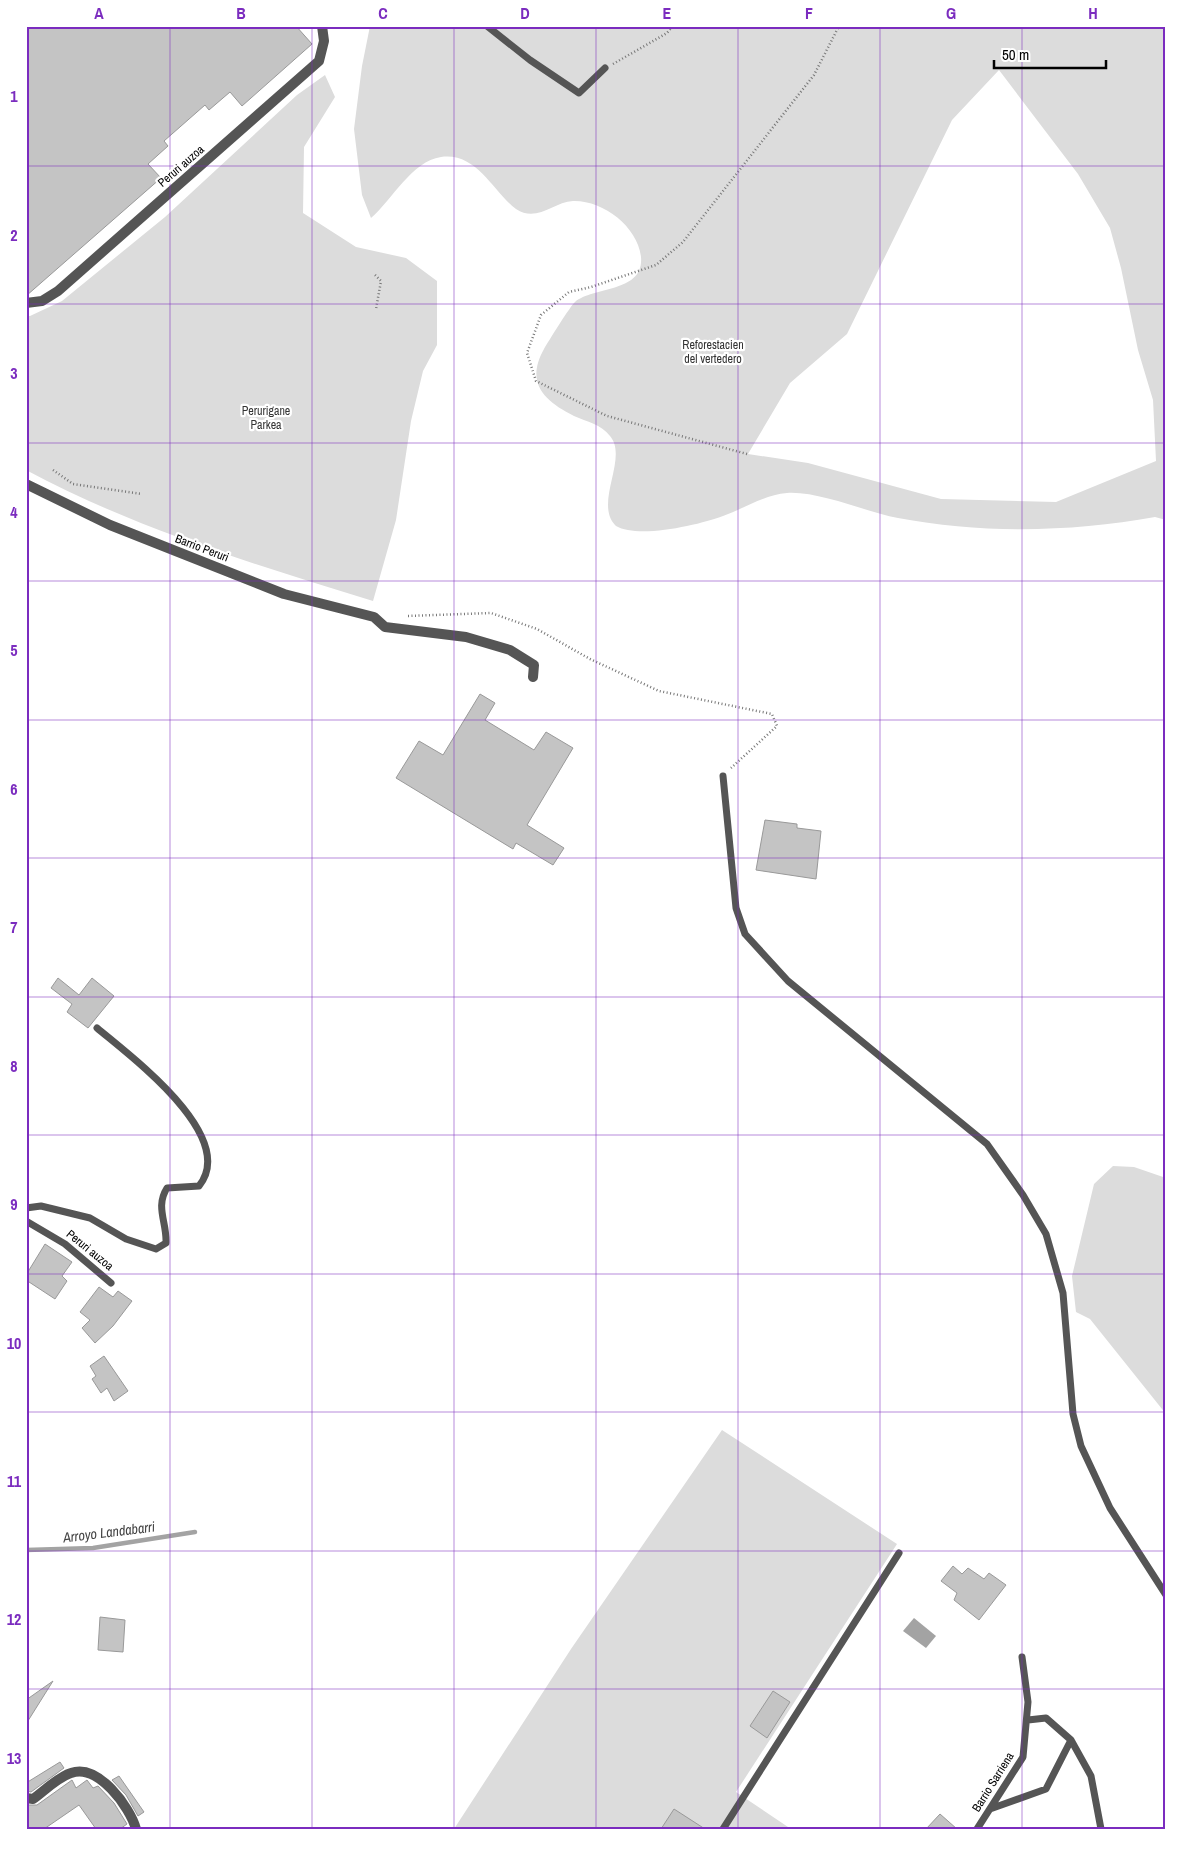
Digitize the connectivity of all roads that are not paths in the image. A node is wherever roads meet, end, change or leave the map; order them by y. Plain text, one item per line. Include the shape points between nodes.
1 (322, 26) edge
2 (488, 26) edge
3 (605, 68) road end
4 (26, 303) edge
5 (26, 484) edge
6 (533, 677) dead end
7 (723, 776) road end
8 (97, 1028) dead end
9 (26, 1208) edge
10 (26, 1221) edge
11 (111, 1283) dead end
12 (899, 1553) dead end
13 (1166, 1595) edge
14 (1022, 1657) dead end
15 (1028, 1720) junction
16 (1071, 1740) junction
17 (26, 1798) edge
18 (990, 1809) junction
19 (136, 1829) edge
20 (722, 1829) edge
21 (977, 1829) edge
22 (1101, 1829) edge

1 - 4 street, Peruri auzoa via 324,41 319,61 58,291 42,301
2 - 3 lane via 579,93
5 - 6 street, Barrio Peruri via 110,525 284,594 374,617 385,627 466,638 510,650 534,665
7 - 13 lane via 736,908 745,934 788,981 987,1144 1046,1234 1063,1293 1073,1414 1081,1446 1110,1508
8 - 9 lane via 160,1081 192,1117 203,1141 208,1166 206,1177 198,1186 167,1188 161,1198 166,1243 156,1249 126,1239 90,1218 41,1206
10 - 11 lane, Peruri auzoa via 65,1244
12 - 20 lane
14 - 15 lane, Barrio Sarriena
15 - 16 lane via 1046,1718
15 - 18 lane, Barrio Sarriena via 1023,1756
16 - 18 lane via 1046,1788
16 - 22 lane via 1090,1776
17 - 19 street via 33,1799 71,1772 81,1772 102,1778 122,1803
18 - 21 lane, Barrio Sarriena

